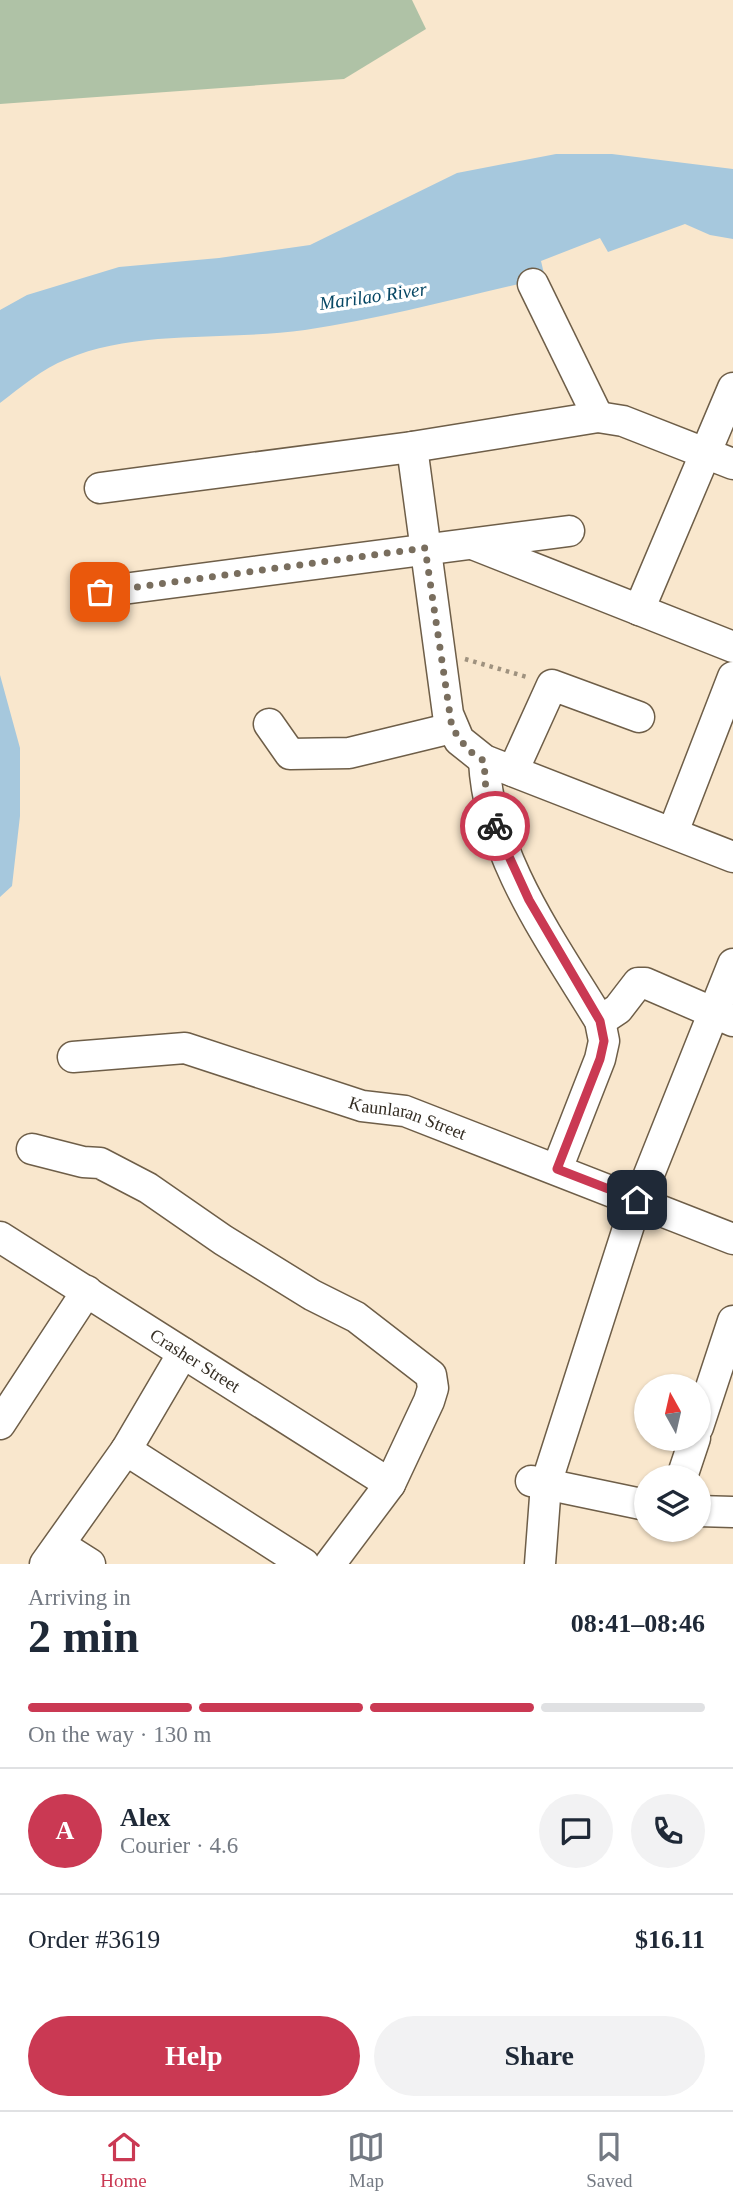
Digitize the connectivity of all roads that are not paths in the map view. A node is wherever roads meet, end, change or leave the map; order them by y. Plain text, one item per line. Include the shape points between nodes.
1 (533, 285) dead end
2 (733, 388) edge
3 (598, 417) junction
4 (412, 447) junction
5 (720, 459) edge
6 (100, 488) dead end
7 (569, 531) dead end
8 (471, 543) junction
9 (425, 548) junction
10 (100, 592) dead end
11 (639, 610) junction
12 (733, 647) edge
13 (733, 677) edge
14 (726, 715) edge
15 (639, 717) dead end
16 (269, 724) dead end
17 (452, 728) junction
18 (484, 761) junction
19 (513, 771) junction
20 (673, 832) junction
21 (733, 857) edge
22 (733, 964) edge
23 (723, 1017) edge
24 (600, 1021) junction
25 (73, 1056) dead end
26 (32, 1149) dead end
27 (557, 1169) junction
28 (637, 1200) junction
29 (0, 1237) edge
30 (733, 1239) edge
31 (86, 1291) junction
32 (733, 1321) edge
33 (183, 1353) junction
34 (711, 1388) edge
35 (0, 1423) edge
36 (126, 1450) junction
37 (539, 1483) junction
38 (390, 1484) junction
39 (634, 1503) edge
40 (711, 1511) edge
41 (733, 1512) edge
42 (53, 1555) edge
43 (90, 1564) edge
44 (304, 1564) edge
45 (330, 1564) edge
46 (540, 1564) edge

1 - 3 street
2 - 5 street
3 - 4 street
3 - 5 street via 623,421
4 - 6 street
4 - 9 street
5 - 11 street
7 - 8 street
8 - 9 street
8 - 11 street
9 - 10 street
9 - 17 street
11 - 12 street
13 - 14 street
14 - 20 street
15 - 19 street via 552,685
16 - 17 street via 290,754 349,753
17 - 18 street via 468,750
18 - 19 street
18 - 24 street via 486,792 498,835 529,900
19 - 20 street
20 - 21 street
22 - 23 street
23 - 24 street via 638,983 618,1010
23 - 28 street
24 - 27 street via 604,1041 600,1059
25 - 27 street, Kaunlaran Street via 185,1048 362,1107 405,1111
26 - 38 street via 100,1163 148,1188 245,1254 356,1317 431,1375 429,1401
27 - 28 street, Kaunlaran Street
28 - 30 street, Kaunlaran Street
28 - 37 street
29 - 31 street, Crasher Street
31 - 33 street, Crasher Street
31 - 35 street
32 - 34 street
33 - 36 street
33 - 38 street, Crasher Street
36 - 42 street
36 - 44 street
37 - 39 street
37 - 46 street
38 - 45 street
40 - 41 street
42 - 43 street

